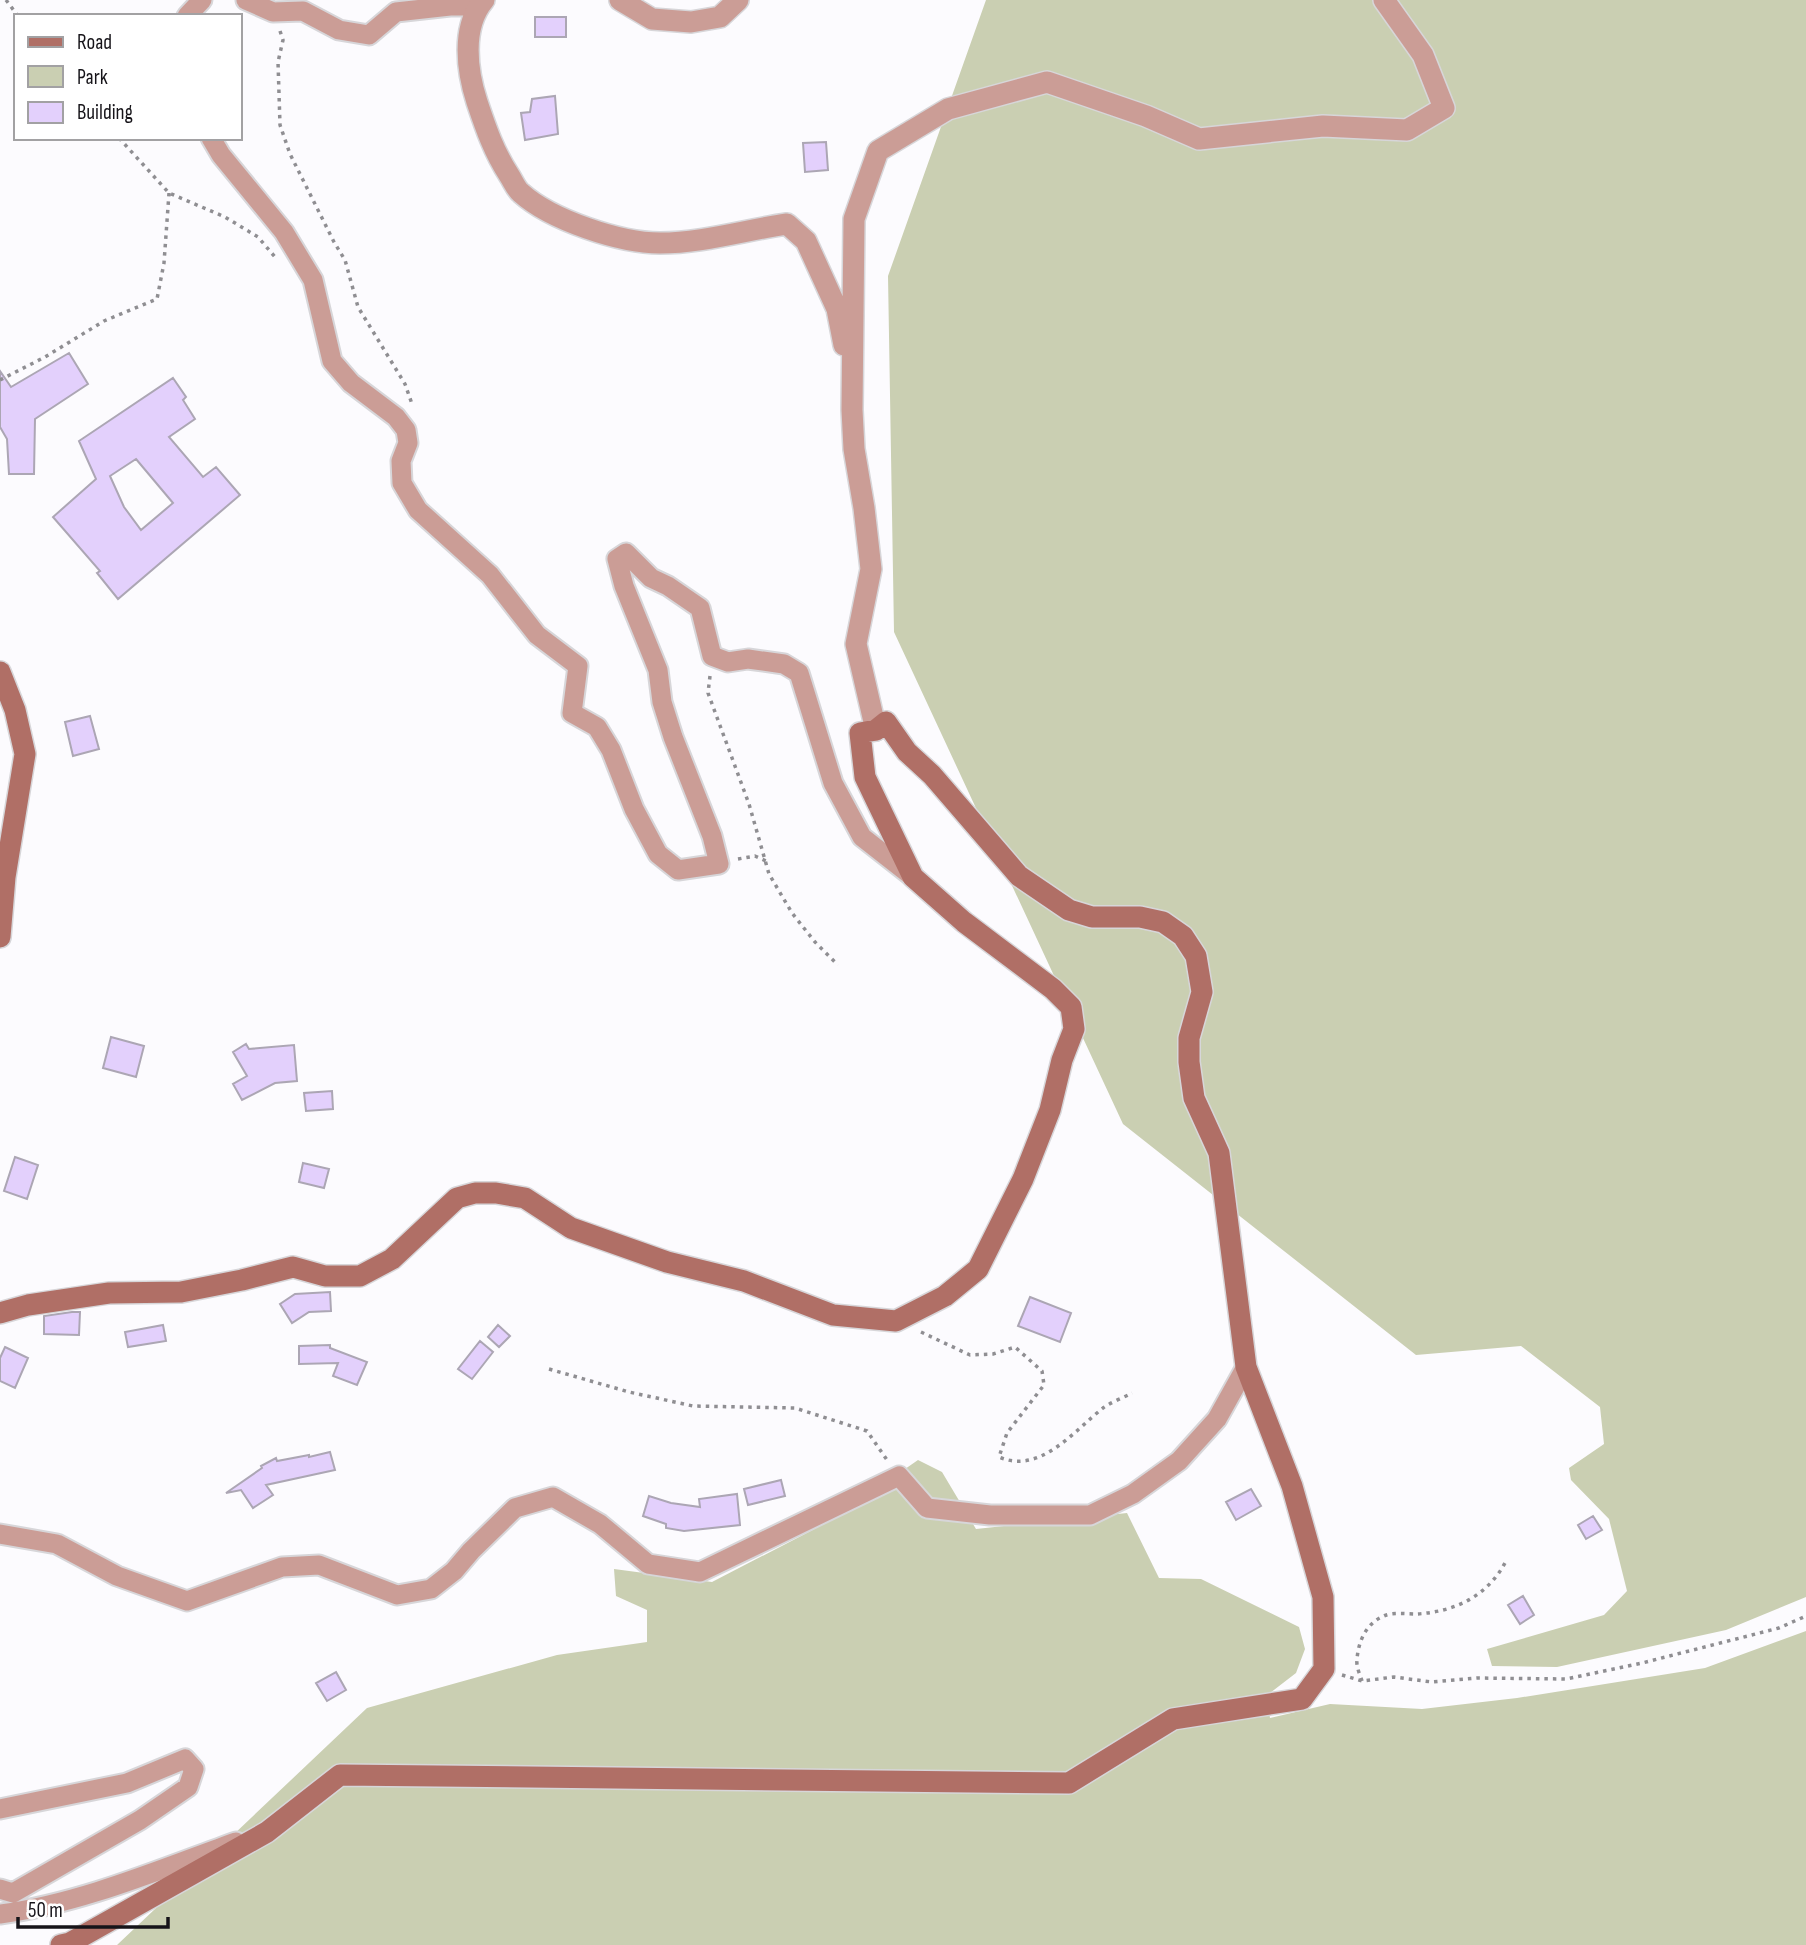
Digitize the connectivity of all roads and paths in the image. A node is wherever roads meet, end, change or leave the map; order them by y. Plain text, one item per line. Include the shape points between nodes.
1 (202, 0) edge
2 (246, 0) edge
3 (620, 0) edge
4 (737, 0) edge
5 (1384, 0) edge
6 (482, 3) edge
7 (273, 12) junction
8 (189, 14) edge
9 (121, 140) edge
10 (212, 140) edge
11 (169, 193) junction
12 (279, 260) dead end
13 (0, 380) edge
14 (853, 391) junction
15 (405, 430) junction
16 (712, 656) junction
17 (0, 672) edge
18 (876, 730) junction
19 (766, 861) junction
20 (719, 864) junction
21 (913, 877) junction
22 (0, 936) edge
23 (838, 965) dead end
24 (0, 1313) edge
25 (896, 1321) junction
26 (1246, 1367) junction
27 (549, 1370) dead end
28 (1132, 1393) dead end
29 (899, 1476) junction
30 (0, 1534) edge
31 (1506, 1561) dead end
32 (1806, 1616) edge
33 (1324, 1669) junction
34 (1362, 1681) junction
35 (0, 1809) edge
36 (267, 1832) junction
37 (0, 1889) edge
38 (0, 1914) edge
39 (66, 1944) edge

1 - 8 street
2 - 7 street
3 - 4 street via 652,19 691,22 720,17
5 - 14 street via 1423,55 1444,108 1407,130 1323,126 1199,139 1046,82 948,109 878,151 854,219
6 - 7 street via 396,12 369,35 339,30 303,11
6 - 14 street via 467,40 473,91 494,150 520,192 570,224 630,240 691,241 787,224 806,241 837,309
7 - 15 path via 283,40 278,62 280,125 290,154 345,260 358,307 405,384 413,408
9 - 11 path
10 - 15 street via 284,232 313,280 332,361
11 - 12 path via 258,237
11 - 13 path via 164,263 156,299 104,321
14 - 18 street via 854,449 871,569 856,644
15 - 20 street via 408,443 401,461 402,483 418,510 490,575 537,635 578,666 572,713 597,727 611,750 657,854 678,870
16 - 19 path via 708,693
16 - 20 street via 700,608 650,578 626,553 617,559 659,670 662,702
16 - 21 street via 728,662 784,664 799,673 833,783 862,837
17 - 22 main road via 25,754
18 - 21 main road via 860,733 865,777
18 - 26 main road via 886,722 1020,876 1069,910 1092,917 1163,922 1183,936 1196,956 1202,992 1189,1038 1189,1062 1194,1098 1219,1153
19 - 20 path via 755,856
19 - 23 path via 792,912
21 - 25 main road via 1053,989 1071,1007 1074,1029 1023,1179 978,1269 945,1296
24 - 25 main road via 109,1293 181,1292 293,1267 325,1276 360,1276 392,1259 457,1198 486,1193 524,1198 584,1233 667,1262 744,1281 833,1314
25 - 28 path via 970,1355 993,1354 1015,1346 1042,1371 1044,1385 1007,1433 999,1457 1012,1463 1063,1444 1105,1406
26 - 29 street via 1217,1419 1179,1461 1090,1516 990,1515 927,1508
26 - 33 main road via 1292,1486 1323,1597
27 - 29 path via 693,1406 795,1408 867,1431
29 - 30 street via 700,1572 648,1564 600,1524 553,1497 514,1508 431,1589 397,1595 319,1564 282,1567 187,1601 117,1576 57,1545
31 - 34 path via 1480,1595 1462,1605 1420,1614 1384,1615 1364,1629 1356,1661
32 - 34 path via 1745,1637 1566,1679 1432,1682 1394,1677
33 - 34 path
33 - 36 main road via 1302,1699 1173,1719 1069,1783 340,1775
35 - 37 street via 127,1783 185,1759 194,1769 188,1787 140,1821 13,1893
36 - 38 street via 76,1897
36 - 39 main road

